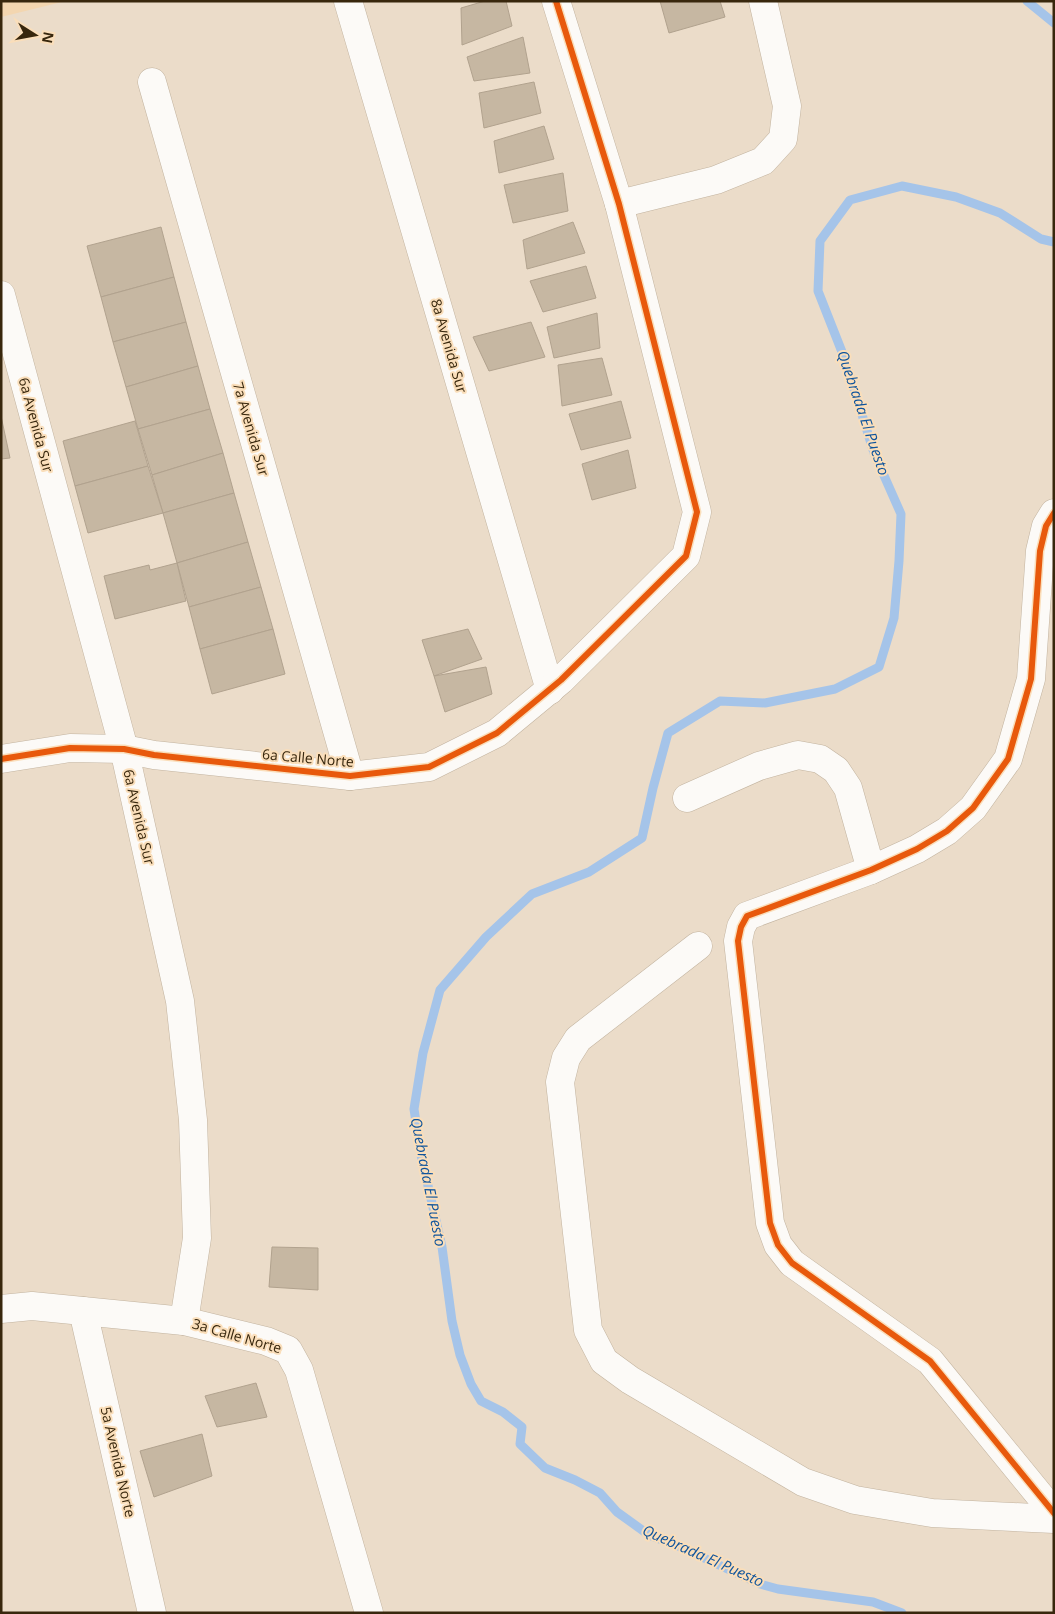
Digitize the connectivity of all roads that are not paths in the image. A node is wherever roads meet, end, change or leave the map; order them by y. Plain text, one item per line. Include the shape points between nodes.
1 (348, 1) edge
2 (556, 1) edge
3 (763, 1) edge
4 (152, 82) dead end
5 (619, 204) junction
6 (1, 294) edge
7 (1054, 513) edge
8 (550, 690) junction
9 (124, 749) junction
10 (1, 759) edge
11 (350, 776) junction
12 (687, 798) dead end
13 (871, 870) junction
14 (698, 946) dead end
15 (1, 1309) edge
16 (83, 1311) junction
17 (184, 1321) junction
18 (1054, 1513) edge
19 (1054, 1519) edge
20 (152, 1613) edge
21 (370, 1613) edge

1 - 8 street, 8a Avenida Sur
2 - 5 street
3 - 5 street via 787,106 783,139 762,161 716,180
4 - 11 street, 7a Avenida Sur
5 - 8 street, 6a Calle Norte via 698,512 686,556
6 - 9 street, 6a Avenida Sur
7 - 13 street via 1046,526 1040,551 1031,679 1008,758 973,808 948,832
8 - 11 street, 6a Calle Norte via 498,733 429,767
9 - 10 street, 6a Calle Norte via 70,748
9 - 11 street, 6a Calle Norte
9 - 17 street, 6a Avenida Sur via 180,1001 193,1120 197,1238
12 - 13 street via 759,766 798,755 820,758 836,770 848,788
13 - 18 street via 747,916 741,927 738,941 770,1223 778,1245 792,1263 930,1361
14 - 19 street via 578,1039 566,1058 560,1082 588,1330 604,1361 630,1380 803,1482 855,1500 932,1513
15 - 16 street, 3a Calle Norte via 32,1306
16 - 17 street, 3a Calle Norte
16 - 20 street, 5a Avenida Norte
17 - 21 street, 3a Calle Norte via 266,1341 288,1350 300,1370

